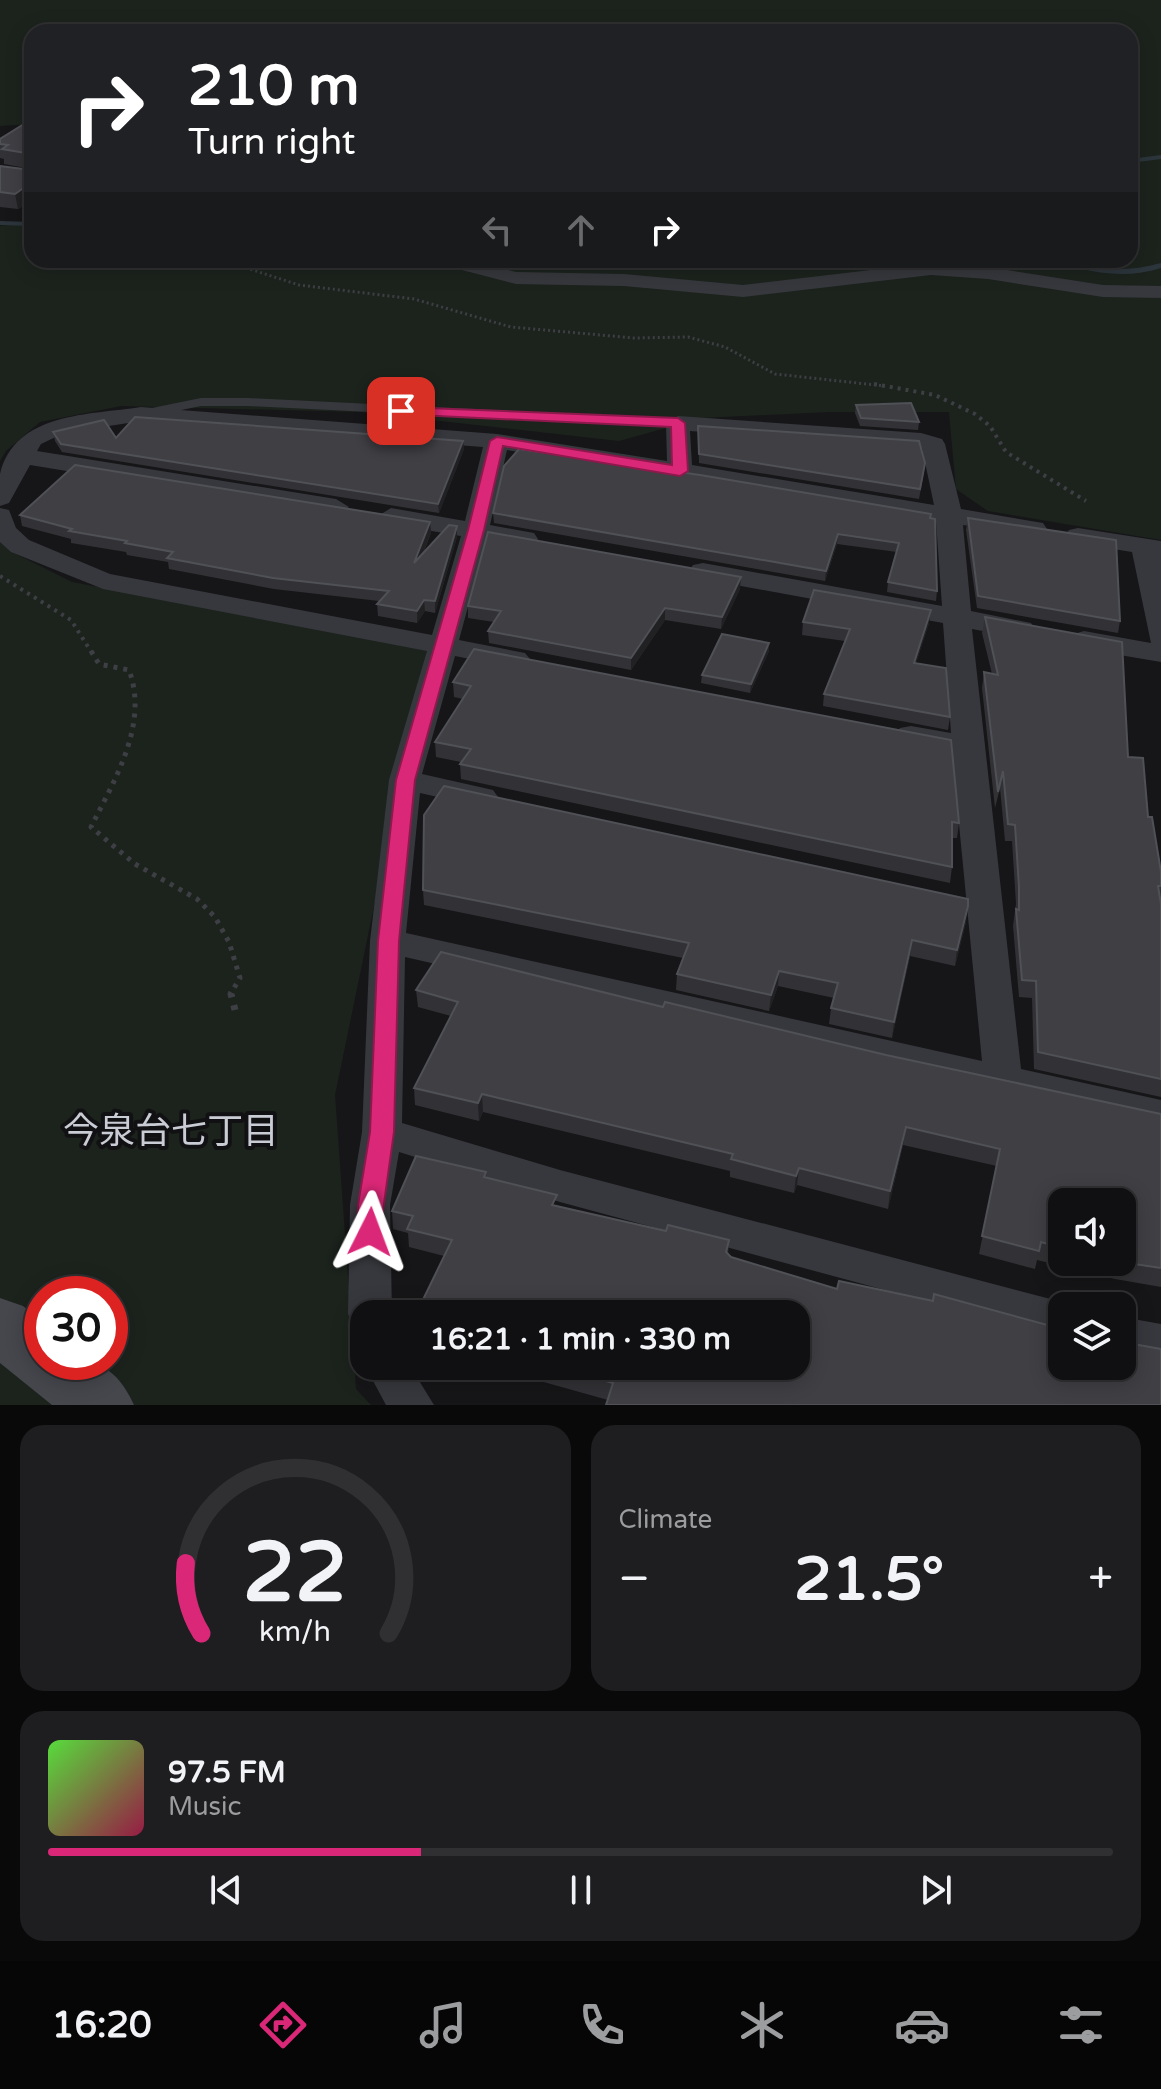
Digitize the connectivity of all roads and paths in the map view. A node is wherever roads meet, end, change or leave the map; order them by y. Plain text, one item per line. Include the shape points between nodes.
1 (247, 268) edge
2 (477, 268) edge
3 (1161, 292) edge
4 (141, 414) junction
5 (678, 423) junction
6 (497, 441) junction
7 (22, 456) junction
8 (680, 471) junction
9 (0, 498) edge
10 (1086, 501) dead end
11 (949, 515) junction
12 (0, 516) edge
13 (476, 530) junction
14 (554, 544) edge
15 (1152, 548) edge
16 (677, 567) edge
17 (0, 576) edge
18 (955, 618) junction
19 (1161, 637) edge
20 (442, 645) junction
21 (1161, 653) edge
22 (550, 666) edge
23 (890, 731) edge
24 (967, 746) junction
25 (405, 780) junction
26 (515, 804) edge
27 (388, 941) junction
28 (235, 1010) dead end
29 (1003, 1079) junction
30 (1161, 1115) edge
31 (382, 1132) junction
32 (370, 1300) edge
33 (1048, 1316) edge
34 (0, 1325) edge
35 (1136, 1339) edge
36 (1161, 1343) edge
37 (24, 1344) edge
38 (69, 1380) edge
39 (394, 1380) edge
40 (101, 1405) edge
41 (411, 1405) edge

1 - 10 path via 299,285 414,299 511,327 634,338 688,337 725,347 775,374 935,395 975,414 990,426 1006,452
2 - 3 street via 516,278 614,279 743,291 931,269 1103,291
4 - 5 lane via 201,402 248,402
4 - 6 street
4 - 7 street via 47,431 31,439
5 - 8 street
5 - 11 street via 933,444
6 - 8 street
6 - 13 street
7 - 9 street
7 - 13 street
8 - 11 street
11 - 15 street
11 - 18 street
12 - 20 street via 4,531 20,546 103,581
13 - 14 street
13 - 20 street
15 - 19 street
16 - 18 street
17 - 28 path via 71,620 99,664 129,670 137,692 127,754 91,827 110,847 206,904 220,921 240,978 231,994
18 - 21 street
18 - 24 street
20 - 22 street
20 - 25 street
23 - 24 street
24 - 29 street via 968,901
25 - 26 street
25 - 27 street
27 - 29 street
27 - 31 street
29 - 30 street
31 - 32 street via 370,1205
31 - 33 street via 560,1186
34 - 37 street
35 - 36 street
38 - 40 street
39 - 41 street

